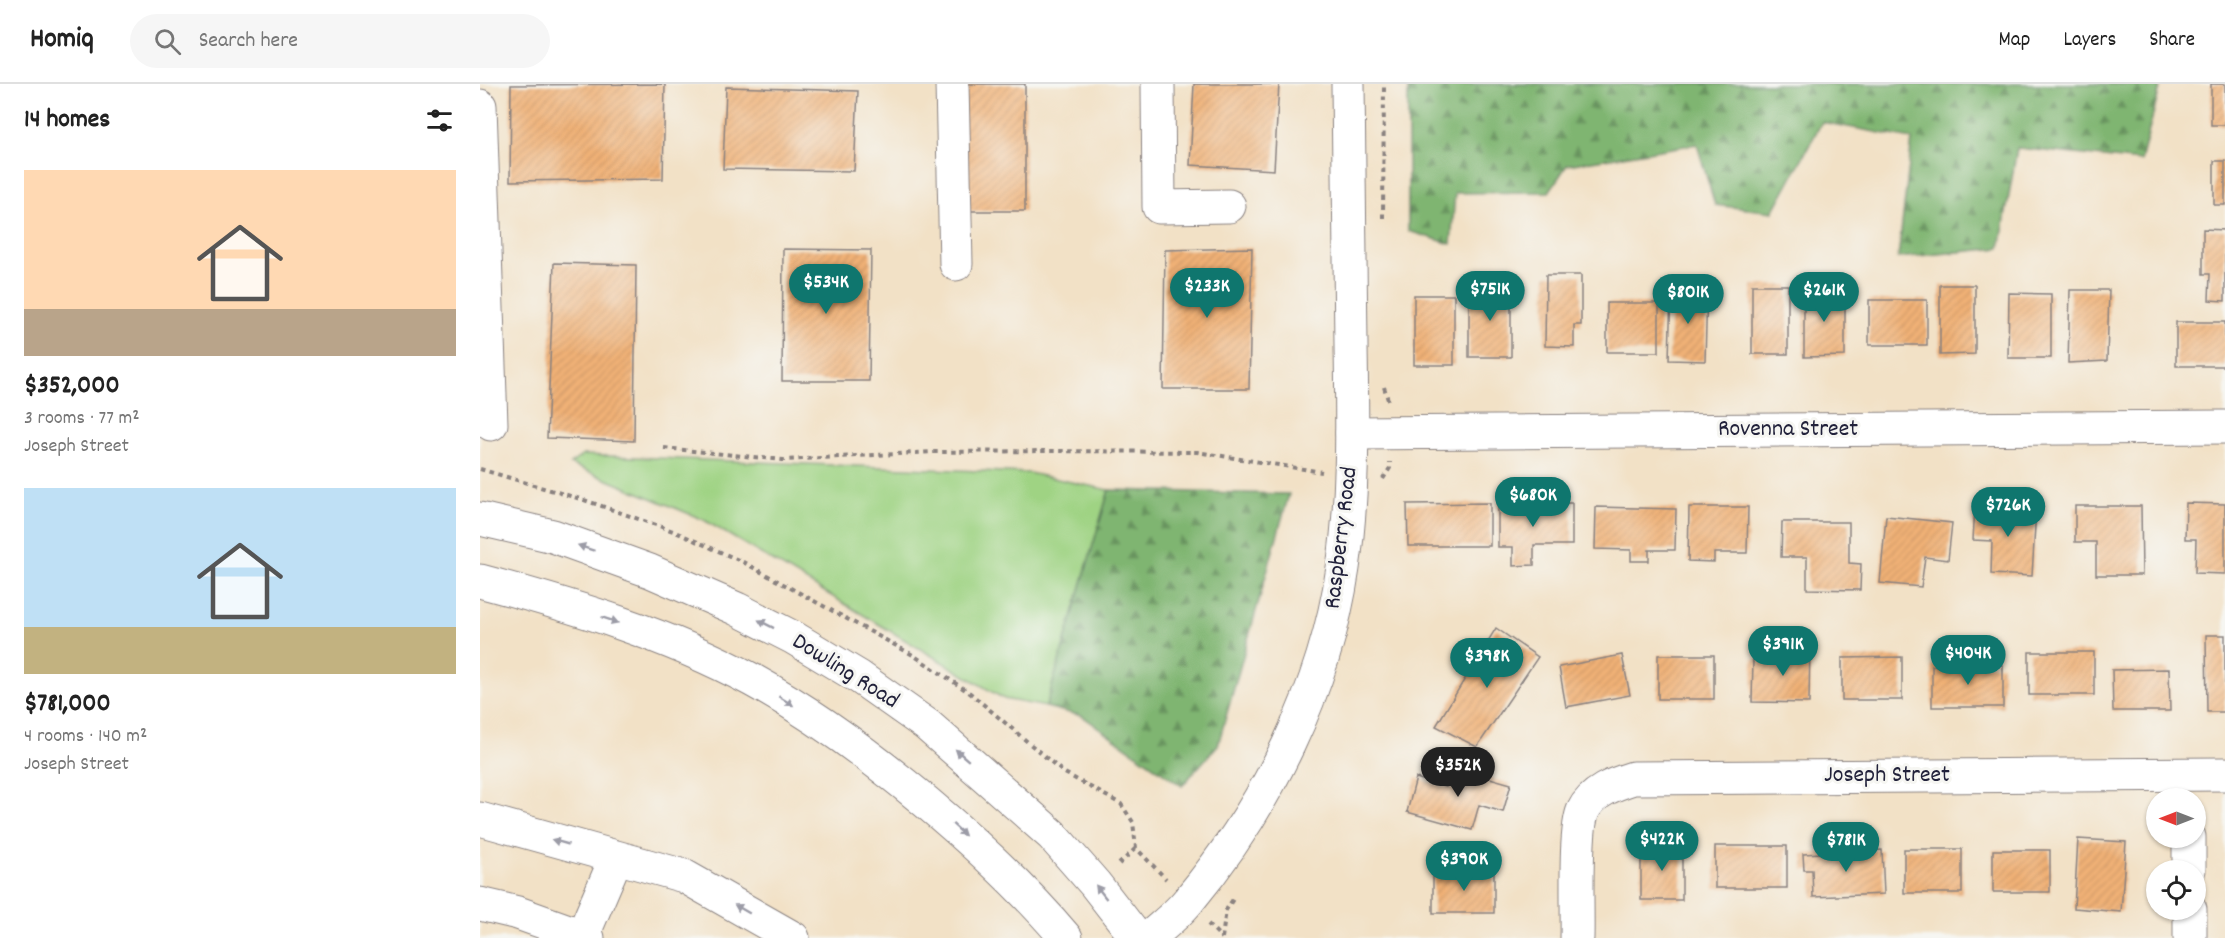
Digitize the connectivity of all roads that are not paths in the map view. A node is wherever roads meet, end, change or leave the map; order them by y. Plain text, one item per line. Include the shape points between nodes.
1 (952, 84) edge
2 (1158, 84) edge
3 (1348, 84) edge
4 (480, 106) edge
5 (1229, 206) dead end
6 (956, 264) dead end
7 (491, 424) dead end
8 (2225, 427) edge
9 (1352, 433) junction
10 (480, 519) edge
11 (480, 581) edge
12 (2225, 774) edge
13 (2188, 786) edge
14 (480, 819) edge
15 (616, 858) junction
16 (480, 904) edge
17 (2190, 920) edge
18 (585, 937) edge
19 (792, 938) edge
20 (1066, 938) edge
21 (1137, 938) edge
22 (1149, 938) edge
23 (1577, 938) edge
24 (2190, 938) edge

1 - 6 main road
2 - 5 main road via 1159,207
3 - 9 main road, Raspberry Road
4 - 7 main road
8 - 9 main road, Rovenna Street
9 - 22 main road, Raspberry Road via 1343,568 1324,653 1307,702 1276,769 1233,843 1188,902
21 -> 10 main road, Dowling Road via 1052,835 927,725 859,677 737,609 650,571 553,536
11 -> 20 main road via 556,601 655,636 753,680 839,734 957,828 1008,875
12 - 13 main road, Joseph Street
13 - 23 main road, Joseph Street via 1632,778 1596,796 1583,812
15 -> 14 main road
15 - 18 main road
19 -> 15 main road via 684,876
16 - 18 main road
17 - 24 main road

